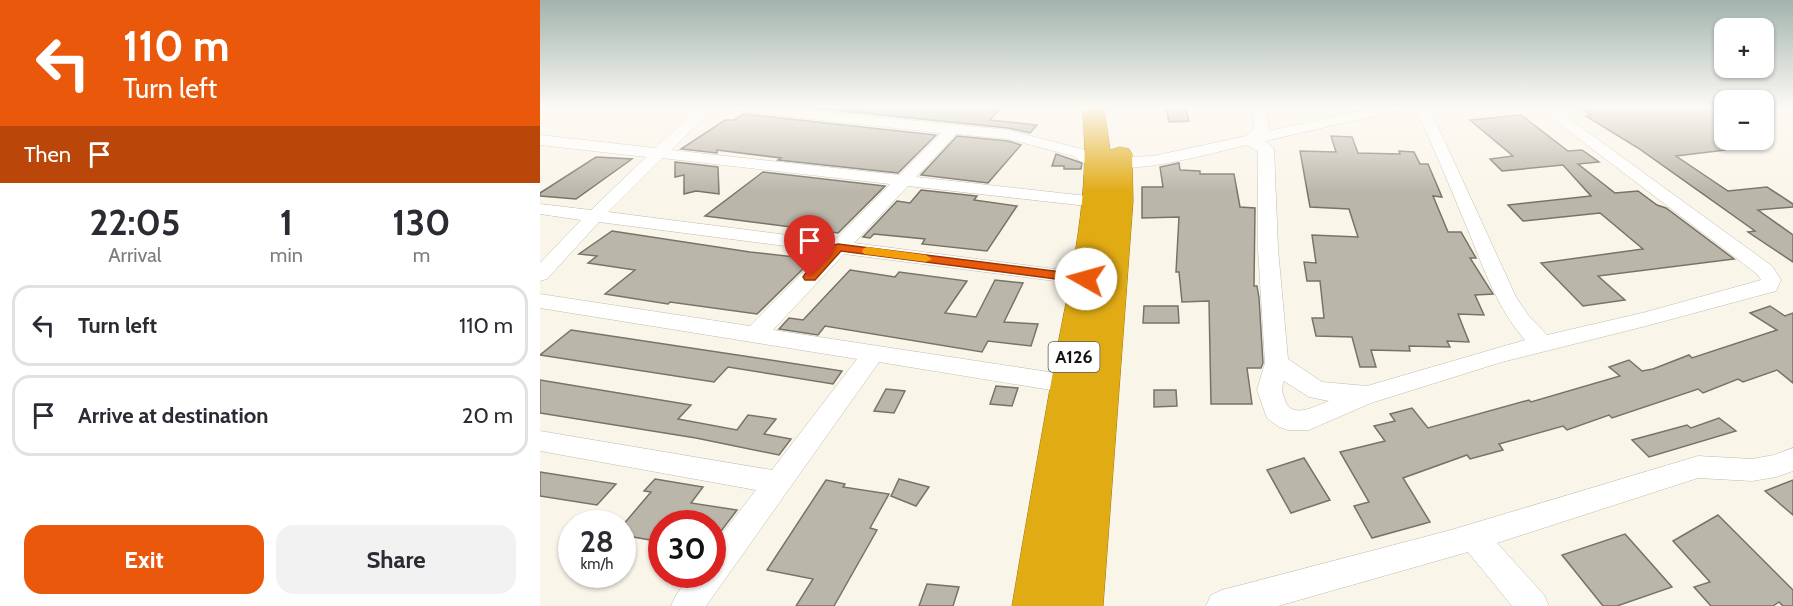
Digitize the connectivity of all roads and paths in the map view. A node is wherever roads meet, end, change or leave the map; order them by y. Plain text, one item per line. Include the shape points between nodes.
1 (679, 135) edge
2 (947, 135) edge
3 (1000, 135) edge
4 (1102, 135) edge
5 (1110, 135) edge
6 (1256, 135) edge
7 (1274, 135) edge
8 (1436, 135) edge
9 (1582, 135) edge
10 (540, 140) edge
11 (1249, 141) junction
12 (659, 154) junction
13 (1109, 163) junction
14 (903, 182) junction
15 (1096, 202) junction
16 (540, 209) edge
17 (594, 216) junction
18 (838, 247) junction
19 (540, 275) edge
20 (1086, 279) junction
21 (540, 301) edge
22 (754, 336) junction
23 (1542, 344) junction
24 (873, 354) junction
25 (1277, 363) junction
26 (1070, 384) junction
27 (1367, 395) junction
28 (540, 441) edge
29 (1793, 459) edge
30 (1698, 467) junction
31 (1793, 476) edge
32 (780, 483) junction
33 (1473, 537) junction
34 (726, 554) edge
35 (701, 588) edge
36 (1264, 601) edge
37 (687, 606) edge
38 (1037, 606) edge
39 (1078, 606) edge
40 (1222, 606) edge
41 (1533, 606) edge

1 - 12 street
2 - 14 street
3 - 13 street via 1035,140 1079,153 1087,160
4 - 13 highway, A126
5 - 13 highway, A126
6 - 11 street
7 - 11 street
8 - 23 street via 1506,298 1520,321
9 - 23 street via 1765,270 1771,280 1769,286
10 - 12 street
11 - 13 street via 1153,161
11 - 25 street via 1266,149 1268,249
12 - 14 street
12 - 17 street
13 - 15 highway, A126
13 - 39 highway, A126 via 1119,211
14 - 15 street
14 - 18 street
15 - 20 highway, A126
16 - 17 street
17 - 18 street
17 - 19 street
18 - 20 street
18 - 22 street
20 - 26 highway, A126
21 - 22 street
22 - 24 street
23 - 27 street
24 - 26 street
24 - 32 street
25 - 27 street via 1318,391
25 - 27 street via 1269,390 1276,411 1288,420 1309,420
26 - 38 highway, A126
28 - 32 street
29 - 30 street via 1752,470
30 - 31 street via 1743,476
30 - 33 street
32 - 34 street
33 - 36 street
33 - 41 street
35 - 37 street
36 - 40 street

